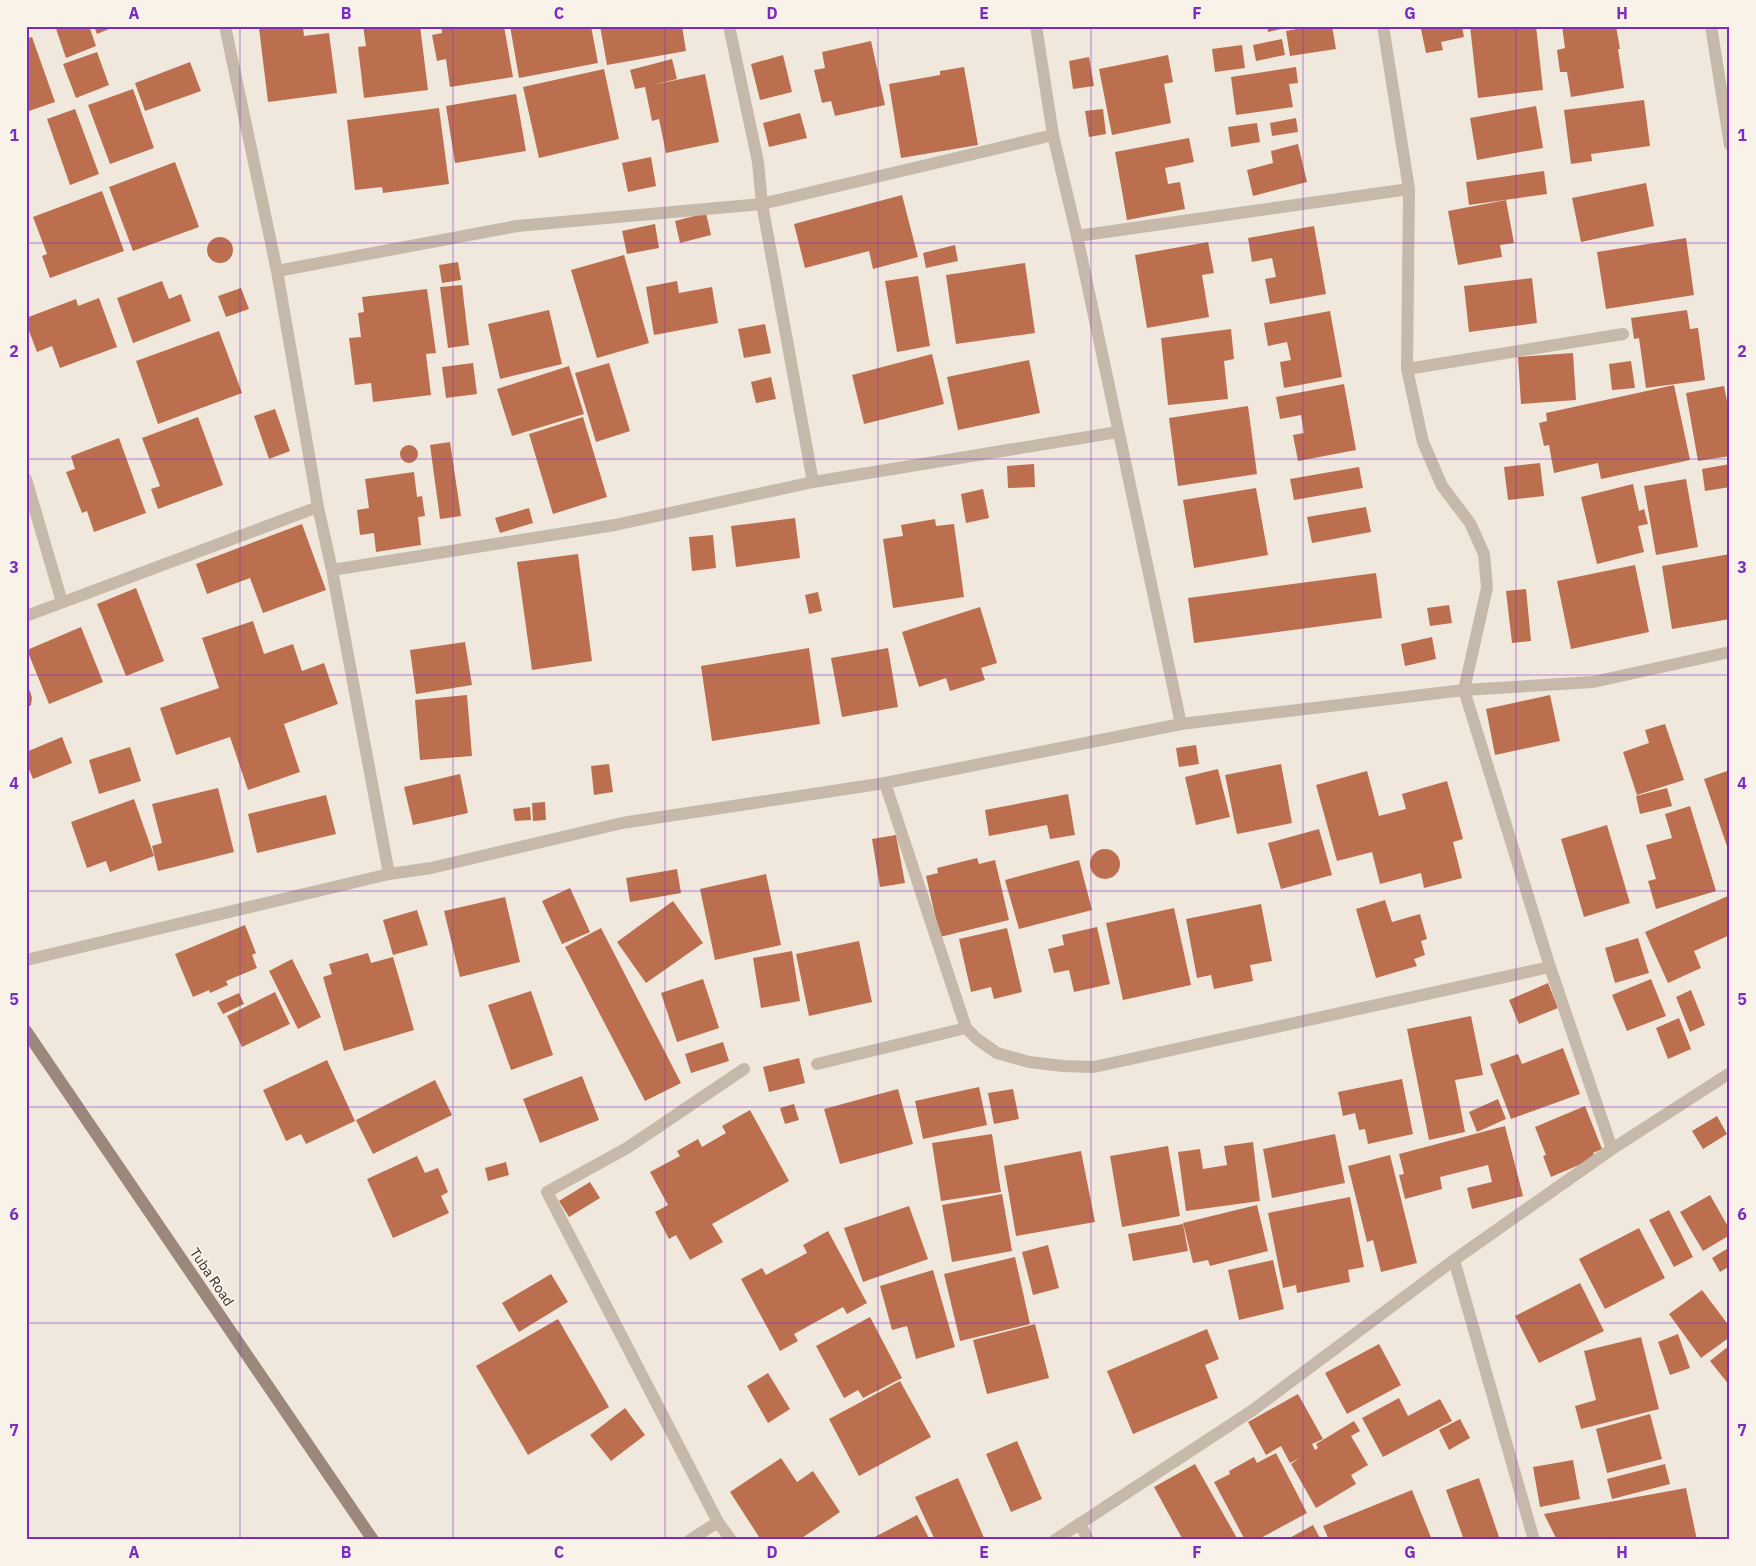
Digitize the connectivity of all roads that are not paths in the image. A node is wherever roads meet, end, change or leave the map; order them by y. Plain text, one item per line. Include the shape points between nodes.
1 (225, 26) edge
2 (729, 26) edge
3 (1036, 26) edge
4 (1383, 26) edge
5 (1711, 26) edge
6 (1053, 135) junction
7 (1730, 145) edge
8 (1409, 189) junction
9 (762, 204) junction
10 (1077, 236) junction
11 (277, 271) junction
12 (1623, 334) dead end
13 (1407, 368) junction
14 (1118, 432) junction
15 (26, 479) edge
16 (813, 482) junction
17 (318, 507) junction
18 (332, 570) junction
19 (62, 602) junction
20 (26, 616) edge
21 (1730, 652) edge
22 (1464, 690) junction
23 (1181, 724) junction
24 (885, 783) junction
25 (389, 874) junction
26 (26, 960) edge
27 (1550, 967) junction
28 (966, 1028) junction
29 (26, 1031) edge
30 (817, 1064) dead end
31 (744, 1069) dead end
32 (1730, 1073) edge
33 (1612, 1149) junction
34 (1454, 1260) junction
35 (718, 1522) junction
36 (1080, 1523) junction
37 (373, 1540) edge
38 (690, 1540) edge
39 (731, 1540) edge
40 (1055, 1540) edge
41 (1088, 1540) edge
42 (1534, 1540) edge

1 - 11 street
2 - 9 street via 758,162
3 - 6 street
4 - 8 street
5 - 7 street
6 - 9 street
6 - 10 street
8 - 10 street
8 - 13 street
9 - 11 street via 517,226
9 - 16 street
10 - 14 street
11 - 17 street
12 - 13 street
13 - 22 street via 1423,442 1442,486 1470,523 1484,554 1488,588
14 - 16 street
14 - 23 street
15 - 19 street
16 - 18 street via 615,525
17 - 18 street
17 - 19 street
18 - 25 street
19 - 20 street
21 - 22 street via 1593,682
22 - 23 street
22 - 27 street
23 - 24 street
24 - 25 street via 622,823 431,868
24 - 28 street
25 - 26 street
27 - 28 street via 1094,1067 1029,1062 997,1053
27 - 33 street
28 - 30 street
29 - 37 street, Tuba Road
31 - 35 street via 627,1148 547,1192
32 - 33 street
33 - 34 street
34 - 36 street via 1253,1410
34 - 42 street
35 - 38 street
35 - 39 street
36 - 40 street
36 - 41 street

